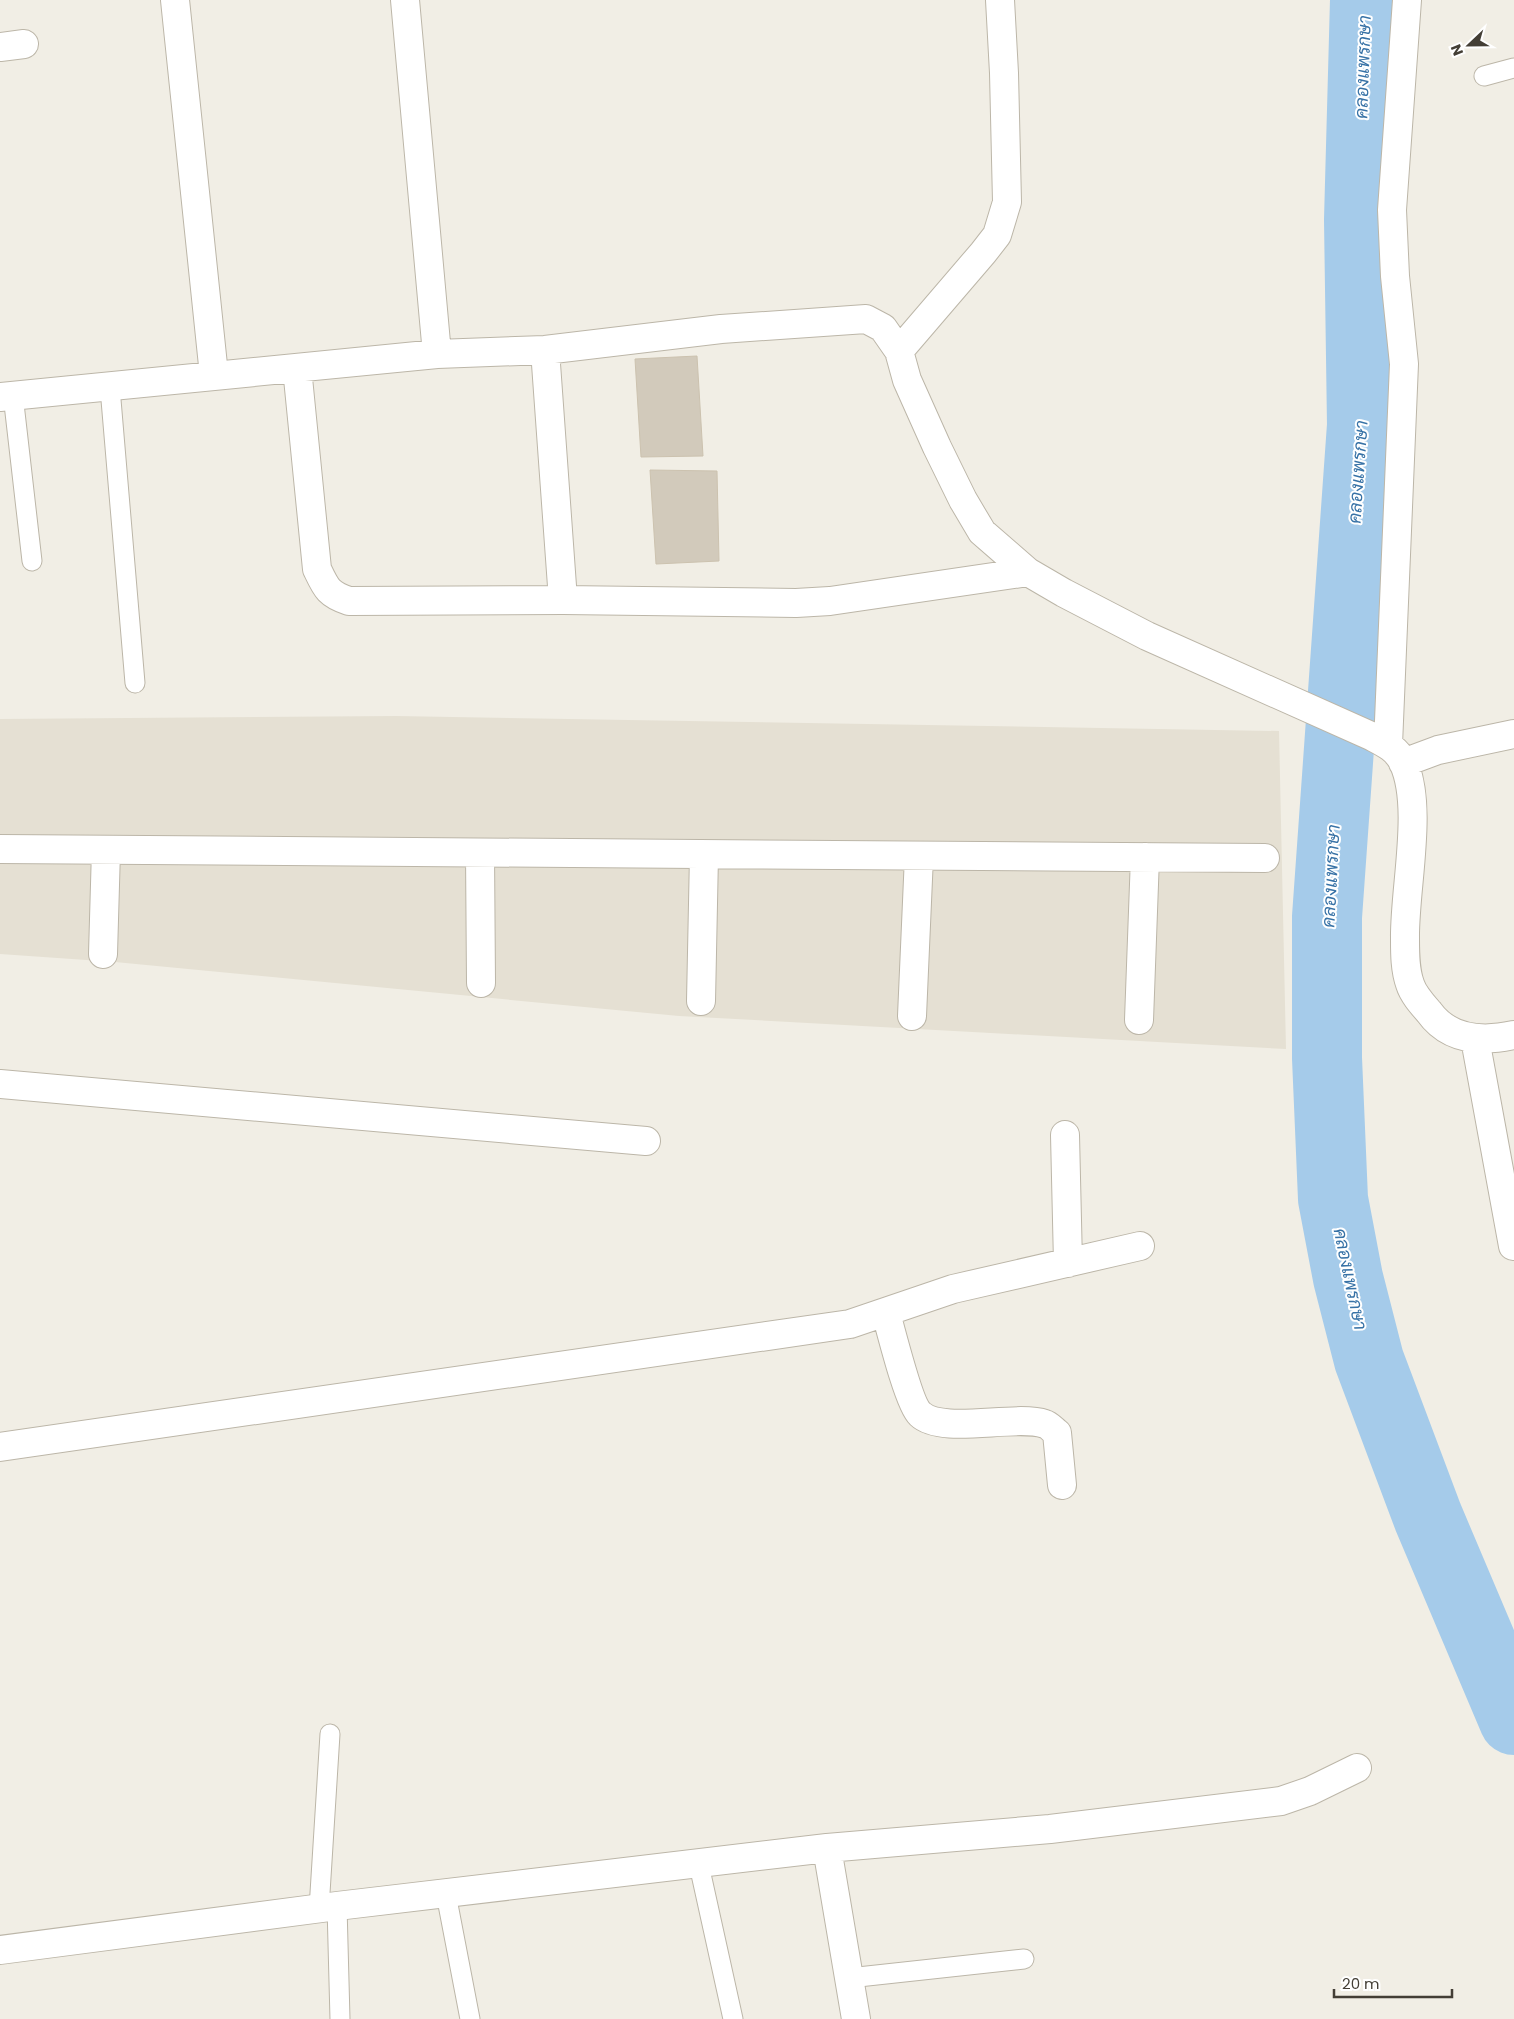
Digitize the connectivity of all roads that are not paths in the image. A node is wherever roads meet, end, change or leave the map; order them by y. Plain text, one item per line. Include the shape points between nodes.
1 (175, 0) edge
2 (405, 0) edge
3 (1000, 0) edge
4 (1407, 0) edge
5 (1514, 68) edge
6 (1484, 76) dead end
7 (545, 350) junction
8 (899, 351) junction
9 (437, 354) junction
10 (297, 368) junction
11 (214, 375) junction
12 (110, 388) junction
13 (6, 396) edge
14 (32, 561) dead end
15 (1028, 572) junction
16 (563, 600) junction
17 (135, 683) dead end
18 (1514, 734) edge
19 (1388, 748) junction
20 (0, 849) edge
21 (106, 850) junction
22 (480, 853) junction
23 (704, 855) junction
24 (919, 856) junction
25 (1145, 857) junction
26 (1266, 858) dead end
27 (103, 954) dead end
28 (481, 983) dead end
29 (701, 1001) dead end
30 (912, 1016) dead end
31 (1138, 1020) dead end
32 (1514, 1035) edge
33 (1475, 1039) junction
34 (0, 1084) edge
35 (1065, 1135) dead end
36 (646, 1141) dead end
37 (1140, 1246) dead end
38 (1513, 1246) edge
39 (1068, 1263) junction
40 (886, 1313) junction
41 (0, 1447) edge
42 (1062, 1485) dead end
43 (330, 1734) dead end
44 (1357, 1768) dead end
45 (827, 1848) junction
46 (699, 1865) junction
47 (446, 1894) junction
48 (328, 1908) junction
49 (0, 1950) edge
50 (1024, 1959) dead end
51 (849, 1978) junction
52 (340, 2019) edge
53 (470, 2019) edge
54 (733, 2019) edge
55 (856, 2019) edge

1 - 11 street
2 - 9 street
3 - 8 street via 1007,202 997,235
4 - 19 street via 1392,210 1404,364
5 - 6 lane
7 - 8 street via 721,329 866,319 883,328
7 - 9 street
7 - 16 street
8 - 15 street via 907,380 963,500 982,532
9 - 10 street
10 - 11 street
10 - 16 street via 317,569 325,587 334,596 349,601
11 - 12 street
12 - 13 street
12 - 17 lane
13 - 14 lane
15 - 16 street via 822,601
15 - 19 street via 1147,636 1318,712
18 - 19 street via 1438,750
19 - 33 street via 1411,794 1413,812 1404,917 1405,960 1410,985 1436,1022 1456,1035
20 - 21 street
21 - 22 street
21 - 27 street
22 - 23 street
22 - 28 street
23 - 24 street
23 - 29 street
24 - 25 street
24 - 30 street
25 - 26 street
25 - 31 street
32 - 33 street
33 - 38 street
34 - 36 street
35 - 39 street
37 - 39 street
39 - 40 street via 954,1289
40 - 41 street via 850,1324
40 - 42 street via 911,1396 920,1414 934,1423 1045,1424 1057,1433
43 - 48 lane
44 - 45 street via 1281,1801 1050,1829
45 - 46 street
45 - 51 street
46 - 47 street
46 - 54 lane
47 - 48 street
47 - 53 lane
48 - 49 street
48 - 52 lane
50 - 51 lane
51 - 55 street

